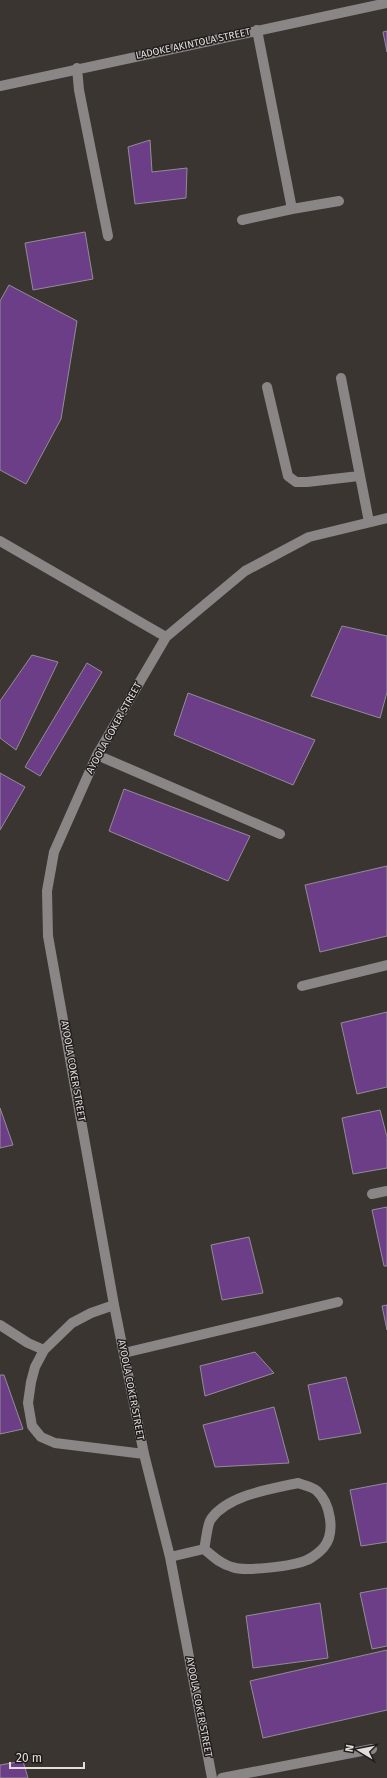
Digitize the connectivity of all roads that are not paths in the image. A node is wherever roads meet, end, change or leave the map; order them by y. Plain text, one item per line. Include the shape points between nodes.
1 (387, 3) edge
2 (257, 30) junction
3 (77, 68) junction
4 (0, 86) edge
5 (340, 201) dead end
6 (292, 209) junction
7 (242, 220) dead end
8 (108, 236) dead end
9 (341, 378) dead end
10 (267, 387) dead end
11 (359, 476) junction
12 (387, 518) edge
13 (369, 522) junction
14 (0, 541) edge
15 (166, 637) junction
16 (97, 755) junction
17 (280, 834) dead end
18 (387, 965) edge
19 (302, 986) dead end
20 (387, 1191) edge
21 (372, 1194) dead end
22 (338, 1302) dead end
23 (114, 1305) junction
24 (0, 1325) edge
25 (44, 1350) junction
26 (124, 1353) junction
27 (144, 1454) junction
28 (204, 1549) junction
29 (170, 1557) junction
30 (372, 1749) dead end
31 (212, 1778) edge
32 (222, 1778) edge

1 - 2 street, LADOKE AKINTOLA STREET
2 - 3 street, LADOKE AKINTOLA STREET
2 - 6 street
3 - 4 street, LADOKE AKINTOLA STREET
3 - 8 street via 79,90
5 - 6 street
6 - 7 street
9 - 11 street
10 - 11 street via 288,476 296,482 307,482
11 - 13 street
12 - 13 street, AYOOLA COKER STREET
13 - 15 street, AYOOLA COKER STREET via 308,537 245,571
14 - 15 street
15 - 16 street, AYOOLA COKER STREET
16 - 17 street
16 - 23 street, AYOOLA COKER STREET via 54,852 47,891 48,936
18 - 19 street
20 - 21 street
22 - 26 street
23 - 25 street via 72,1323
23 - 26 street, AYOOLA COKER STREET
24 - 25 street
25 - 27 street via 35,1367 28,1402 32,1426 41,1437 56,1443
26 - 27 street, AYOOLA COKER STREET
27 - 29 street, AYOOLA COKER STREET
28 - 28 street via 220,1563 233,1568 257,1570 307,1560 324,1547 331,1515 317,1490 298,1483 267,1489 230,1502 210,1519
28 - 29 street
29 - 31 street, AYOOLA COKER STREET
30 - 32 street

